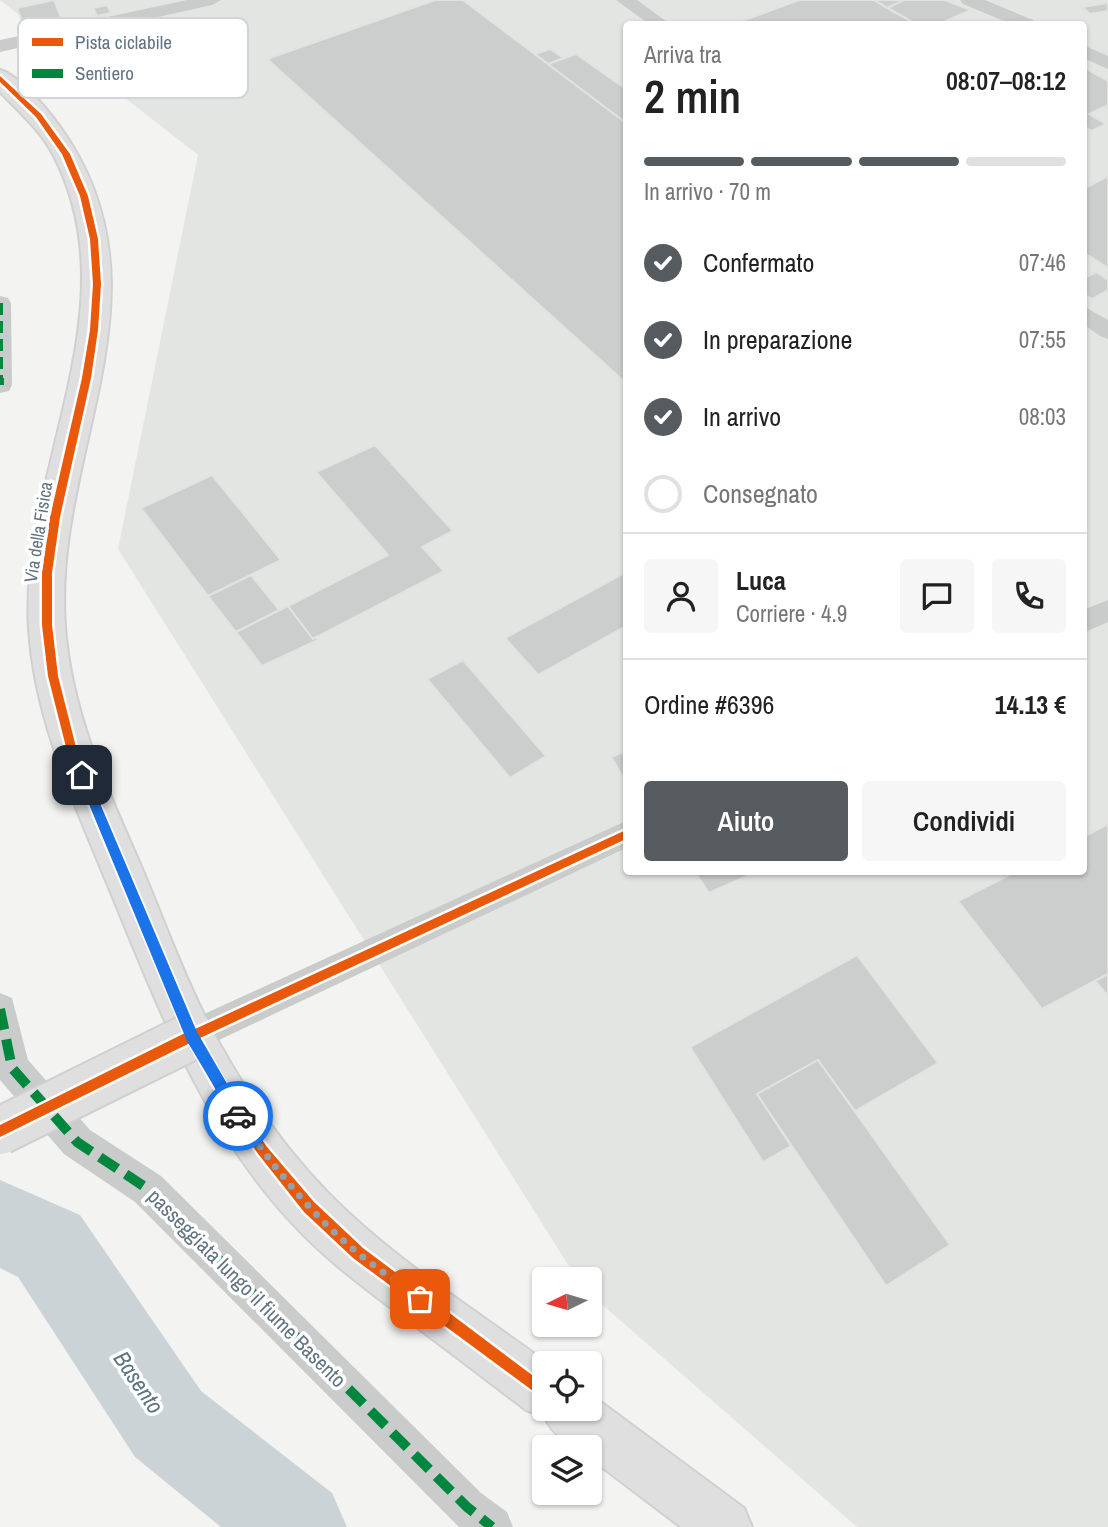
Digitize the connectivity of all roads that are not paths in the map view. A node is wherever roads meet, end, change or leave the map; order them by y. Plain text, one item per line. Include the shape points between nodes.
1 (212, 0) edge
2 (625, 0) edge
3 (969, 0) edge
4 (129, 18) edge
5 (656, 21) edge
6 (1019, 21) edge
7 (18, 42) edge
8 (0, 46) edge
9 (1087, 53) edge
10 (1108, 63) edge
11 (0, 78) edge
12 (18, 96) edge
13 (20, 98) edge
14 (0, 303) edge
15 (1087, 316) edge
16 (1108, 331) edge
17 (0, 385) edge
18 (1108, 610) edge
19 (1087, 620) edge
20 (623, 835) edge
21 (0, 1009) edge
22 (192, 1036) junction
23 (0, 1131) edge
24 (532, 1383) edge
25 (583, 1421) edge
26 (492, 1527) edge
27 (725, 1527) edge

1 - 4 street
2 - 5 street
3 - 6 street
7 - 8 street
9 - 10 street
11 - 12 street, Via della Fisica
13 - 22 street, Via della Fisica via 69,161 91,216 97,247 93,348 57,509 46,585 47,639 59,709 72,751
14 - 17 street
15 - 16 street
18 - 19 street
20 - 22 street
21 - 26 street, passeggiata lungo il fiume Basento via 12,1068 77,1142 148,1189
22 - 23 street, bridge
22 - 24 street, Via della Fisica via 237,1114 309,1207 358,1253
25 - 27 street

